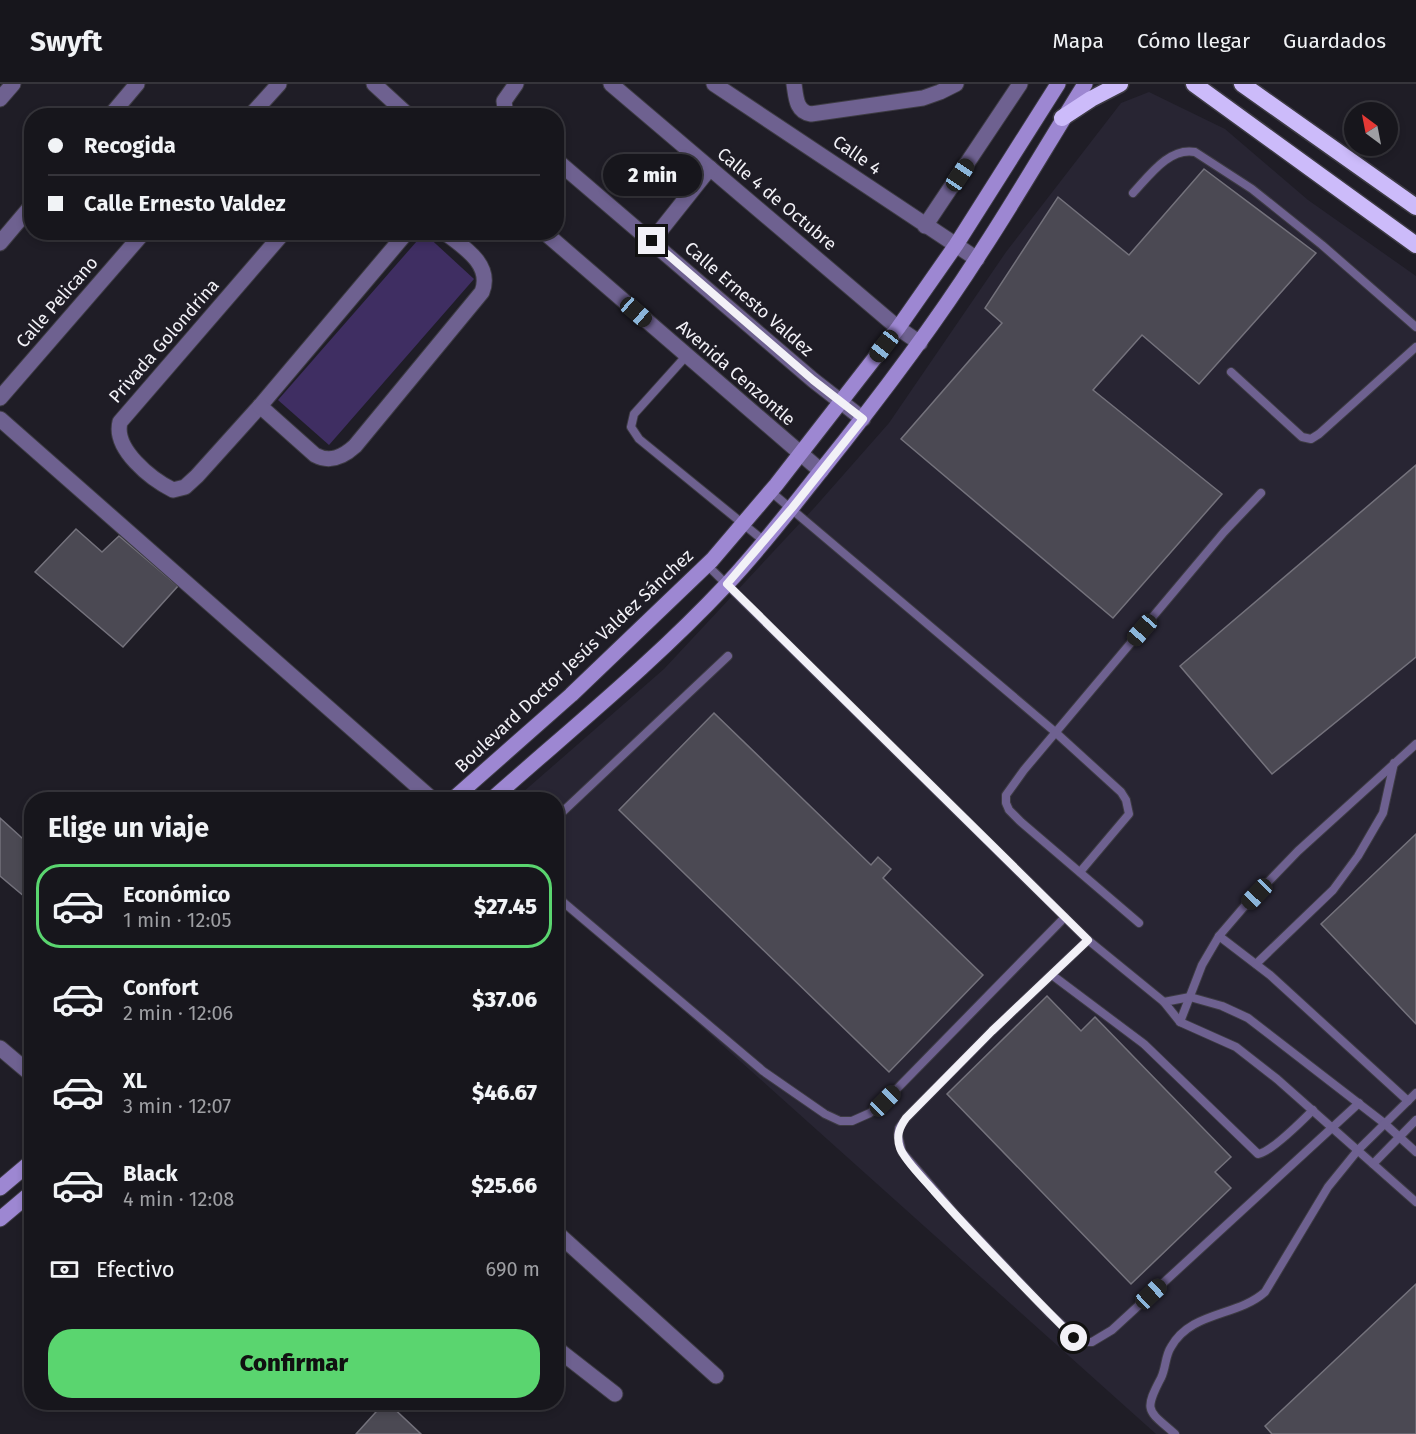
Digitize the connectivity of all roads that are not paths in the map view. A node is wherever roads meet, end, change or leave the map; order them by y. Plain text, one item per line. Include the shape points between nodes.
1 (13, 84) edge
2 (136, 84) edge
3 (279, 84) edge
4 (374, 84) edge
5 (516, 84) edge
6 (714, 84) edge
7 (956, 84) edge
8 (1020, 84) edge
9 (1059, 84) edge
10 (1085, 84) edge
11 (1120, 84) edge
12 (1194, 84) edge
13 (1242, 84) edge
14 (621, 87) edge
15 (795, 88) edge
16 (0, 99) edge
17 (116, 108) edge
18 (257, 108) edge
19 (400, 108) edge
20 (505, 108) edge
21 (1062, 118) junction
22 (564, 167) edge
23 (710, 168) junction
24 (1133, 193) dead end
25 (1416, 207) edge
26 (24, 211) edge
27 (6, 223) edge
28 (925, 226) junction
29 (137, 240) edge
30 (277, 240) edge
31 (399, 240) edge
32 (454, 240) edge
33 (553, 240) edge
34 (652, 241) junction
35 (0, 243) edge
36 (956, 245) junction
37 (1416, 245) edge
38 (977, 259) junction
39 (1416, 327) edge
40 (898, 328) junction
41 (920, 343) junction
42 (1416, 347) edge
43 (687, 355) junction
44 (1231, 372) dead end
45 (0, 398) edge
46 (841, 402) junction
47 (260, 406) junction
48 (0, 419) edge
49 (863, 419) junction
50 (800, 454) junction
51 (821, 471) junction
52 (770, 491) junction
53 (1261, 493) dead end
54 (792, 508) junction
55 (743, 523) junction
56 (764, 540) junction
57 (707, 565) junction
58 (727, 584) junction
59 (728, 656) dead end
60 (1054, 731) junction
61 (1416, 744) edge
62 (1394, 764) junction
63 (424, 792) edge
64 (461, 792) edge
65 (501, 792) edge
66 (564, 810) edge
67 (1080, 872) junction
68 (564, 903) edge
69 (1065, 917) junction
70 (1139, 923) dead end
71 (1219, 936) junction
72 (1088, 940) junction
73 (1256, 964) junction
74 (1052, 975) junction
75 (1190, 997) junction
76 (1164, 1002) junction
77 (1180, 1022) junction
78 (0, 1048) edge
79 (24, 1068) edge
80 (1416, 1093) edge
81 (1408, 1101) junction
82 (1359, 1103) junction
83 (1313, 1110) junction
84 (1416, 1120) edge
85 (1384, 1123) junction
86 (1333, 1128) junction
87 (1399, 1136) junction
88 (1358, 1150) junction
89 (1416, 1152) edge
90 (1373, 1164) junction
91 (24, 1167) edge
92 (2, 1183) edge
93 (24, 1199) edge
94 (1416, 1202) edge
95 (0, 1220) edge
96 (564, 1239) edge
97 (564, 1354) edge
98 (717, 1376) dead end
99 (615, 1394) dead end
100 (1175, 1434) edge

1 - 16 street
2 - 17 street
3 - 18 street
4 - 19 street
5 - 20 street via 506,96
6 - 28 street, Calle 4
7 - 15 street via 923,98 811,114 801,109
8 - 28 street
9 - 36 main road, Boulevard Doctor Jesús Valdez Sánchez
10 - 21 main road
11 - 21 highway
12 - 37 highway
13 - 25 highway
14 - 23 street, Calle 4 de Octubre
21 - 38 main road
22 - 34 street, Calle Ernesto Valdez
23 - 34 street
23 - 40 street, Calle 4 de Octubre
24 - 39 lane via 1170,157 1196,152 1252,189
26 - 27 street
27 - 35 street
28 - 36 street, Calle 4
29 - 45 street, Calle Pelicano
30 - 47 street, Privada Golondrina via 120,422 118,432 134,459 162,483 177,490 197,476
31 - 47 street, Privada Golondrina
32 - 47 street via 474,255 484,276 482,292 346,454 325,459 315,455
33 - 43 street, Avenida Cenzontle
34 - 46 street, Calle Ernesto Valdez
36 - 38 street, Calle 4
36 - 40 main road, Boulevard Doctor Jesús Valdez Sánchez
38 - 41 main road
40 - 41 street, Calle 4 de Octubre
40 - 46 main road, Boulevard Doctor Jesús Valdez Sánchez
41 - 49 main road
42 - 44 lane via 1311,439 1302,437
43 - 50 street, Avenida Cenzontle
43 - 55 lane via 634,414 632,430 666,463
46 - 49 street, Calle Ernesto Valdez
46 - 50 main road, Boulevard Doctor Jesús Valdez Sánchez
48 - 63 street
49 - 51 main road
50 - 51 street, Avenida Cenzontle
50 - 52 main road, Boulevard Doctor Jesús Valdez Sánchez
51 - 54 main road
52 - 54 lane
52 - 55 main road, Boulevard Doctor Jesús Valdez Sánchez
53 - 60 lane
54 - 56 main road
54 - 60 lane
55 - 56 lane
55 - 57 main road, Boulevard Doctor Jesús Valdez Sánchez
56 - 58 main road
57 - 58 lane
57 - 64 main road, Boulevard Doctor Jesús Valdez Sánchez via 571,695
58 - 65 main road
58 - 69 lane
59 - 66 lane
60 - 67 lane via 1006,795 1006,803 1021,822
60 - 67 lane via 1121,792 1129,808 1125,820
61 - 62 lane
62 - 71 lane via 1298,851
62 - 73 lane via 1383,813 1358,856 1333,890
67 - 70 lane
68 - 69 lane via 763,1071 825,1114 847,1122 865,1116 885,1101
69 - 72 lane
71 - 73 lane
71 - 75 lane via 1202,964
72 - 74 lane
72 - 76 lane
73 - 81 lane
74 - 83 lane via 1144,1044 1258,1154 1271,1148
74 - 86 lane via 906,1118 898,1136 902,1152 956,1215 1081,1342 1092,1342 1112,1330
75 - 76 lane
75 - 77 lane
75 - 82 lane via 1248,1018
76 - 77 lane
77 - 83 lane via 1236,1047
78 - 79 street
80 - 81 lane
81 - 85 lane
82 - 85 lane
82 - 86 lane
83 - 86 lane
84 - 87 lane
85 - 87 lane
85 - 88 lane
86 - 88 lane
87 - 89 lane
87 - 90 lane
88 - 90 lane
88 - 100 lane via 1322,1196 1265,1292 1252,1303 1195,1323 1170,1347 1149,1405
90 - 94 lane
91 - 92 main road
93 - 95 main road
96 - 98 street
97 - 99 street

